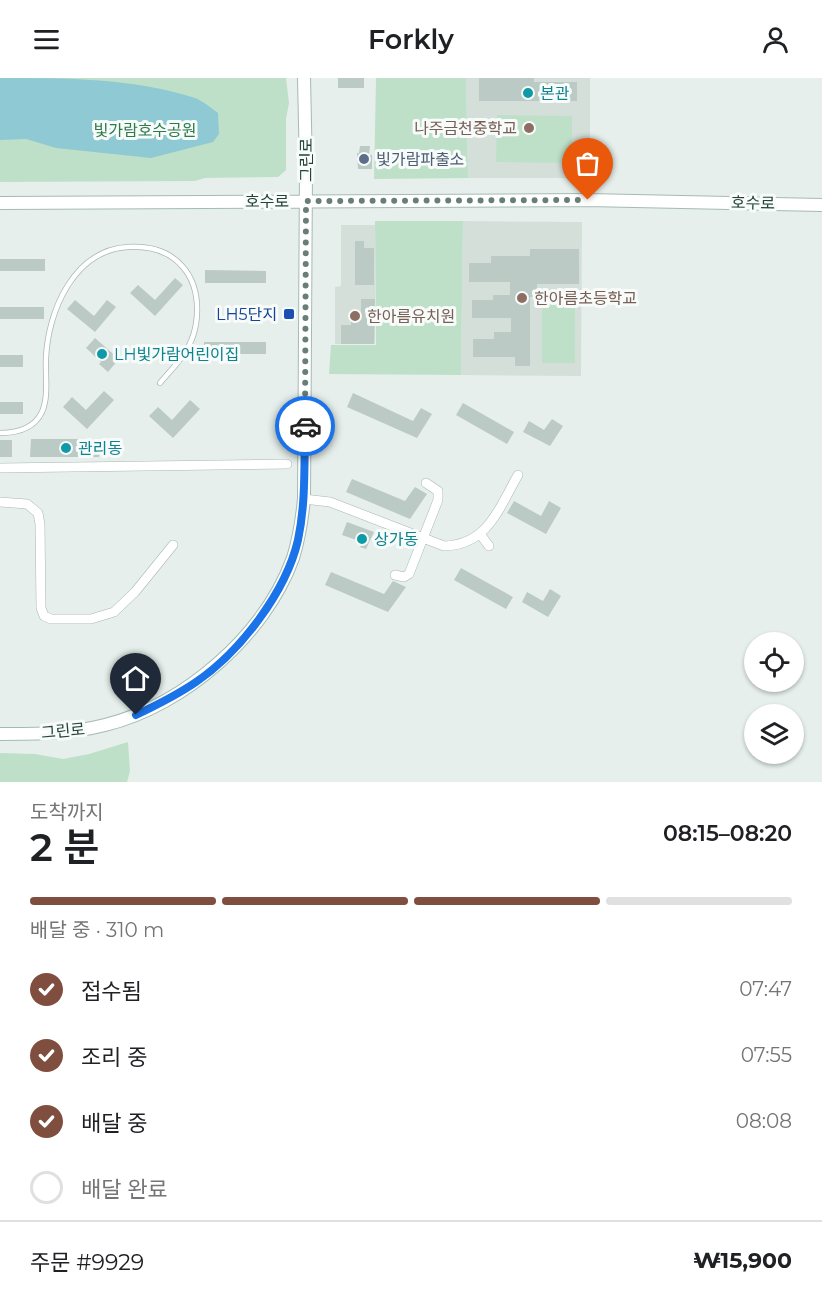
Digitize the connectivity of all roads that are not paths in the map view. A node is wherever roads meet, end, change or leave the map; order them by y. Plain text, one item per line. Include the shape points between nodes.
1 (304, 78) edge
2 (306, 201) junction
3 (0, 203) edge
4 (822, 205) edge
5 (160, 383) dead end
6 (0, 433) edge
7 (287, 464) dead end
8 (0, 468) edge
9 (518, 475) dead end
10 (426, 483) dead end
11 (304, 499) junction
12 (0, 502) edge
13 (480, 534) junction
14 (423, 539) junction
15 (173, 545) dead end
16 (489, 546) dead end
17 (395, 575) dead end
18 (0, 734) edge

1 - 2 street, 그린로
2 - 3 street, 호수로
2 - 4 street, 호수로 via 588,200
2 - 11 street, 그린로
5 - 6 lane via 184,355 195,329 197,306 192,281 177,260 161,251 134,247 110,251 79,272 54,312 46,358 45,403 38,418 19,432
7 - 8 street
9 - 13 street via 489,526
10 - 14 street via 438,491 438,500
11 - 14 street via 330,502
11 - 18 street, 그린로 via 293,558 277,591 229,654 198,681 108,725 52,734
12 - 15 street via 27,504 38,513 41,608 44,616 51,619 91,619 114,612
13 - 14 street via 453,546
13 - 16 street
14 - 17 street via 409,574

